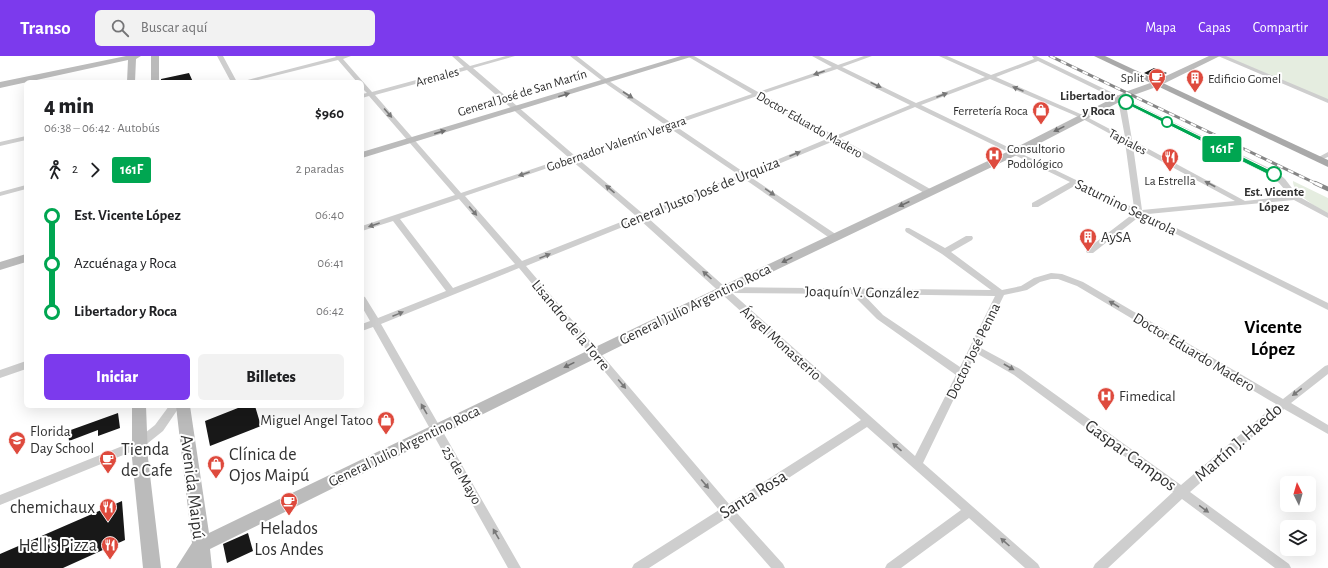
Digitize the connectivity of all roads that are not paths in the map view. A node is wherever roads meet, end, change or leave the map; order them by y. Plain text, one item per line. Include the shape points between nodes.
1 (134, 56) edge
2 (155, 56) edge
3 (220, 56) edge
4 (348, 56) edge
5 (455, 56) edge
6 (512, 56) edge
7 (573, 56) edge
8 (690, 56) edge
9 (816, 56) edge
10 (869, 56) edge
11 (942, 56) edge
12 (1098, 56) edge
13 (1216, 56) edge
14 (1221, 56) edge
15 (339, 57) edge
16 (1036, 57) edge
17 (838, 67) junction
18 (468, 68) junction
19 (988, 76) junction
20 (131, 80) edge
21 (155, 80) edge
22 (233, 80) edge
23 (251, 80) edge
24 (358, 80) edge
25 (607, 82) junction
26 (1156, 84) junction
27 (0, 85) edge
28 (366, 94) edge
29 (758, 94) junction
30 (1121, 99) junction
31 (1328, 101) edge
32 (915, 105) junction
33 (517, 109) junction
34 (1083, 117) junction
35 (671, 124) junction
36 (24, 138) edge
37 (835, 138) junction
38 (411, 140) junction
39 (1128, 141) junction
40 (0, 144) edge
41 (1013, 153) junction
42 (364, 154) edge
43 (573, 157) junction
44 (1325, 159) edge
45 (745, 175) junction
46 (1074, 183) junction
47 (24, 188) edge
48 (929, 192) junction
49 (0, 194) edge
50 (460, 196) junction
51 (1295, 198) junction
52 (1244, 203) junction
53 (1035, 205) dead end
54 (1139, 213) junction
55 (642, 216) junction
56 (1328, 216) edge
57 (395, 218) junction
58 (364, 228) edge
59 (909, 230) dead end
60 (834, 237) junction
61 (969, 238) dead end
62 (1090, 251) dead end
63 (945, 252) junction
64 (24, 259) edge
65 (521, 265) junction
66 (0, 266) edge
67 (1059, 276) joint
68 (724, 290) junction
69 (854, 291) junction
70 (452, 293) junction
71 (1001, 293) junction
72 (364, 303) edge
73 (1328, 307) edge
74 (375, 323) junction
75 (364, 327) edge
76 (974, 348) junction
77 (595, 353) junction
78 (24, 366) edge
79 (1328, 369) edge
80 (0, 374) edge
81 (962, 374) junction
82 (1282, 403) junction
83 (139, 408) edge
84 (174, 408) edge
85 (183, 408) edge
86 (868, 421) junction
87 (436, 429) junction
88 (1328, 430) edge
89 (139, 444) junction
90 (917, 464) junction
91 (1181, 492) junction
92 (0, 500) edge
93 (727, 510) junction
94 (970, 510) junction
95 (201, 545) junction
96 (152, 568) edge
97 (185, 568) edge
98 (203, 568) edge
99 (515, 568) edge
100 (638, 568) edge
101 (779, 568) edge
102 (891, 568) edge
103 (1034, 568) edge
104 (1099, 568) edge
105 (1285, 568) edge

1 - 20 street
1 - 27 street
2 - 21 street
3 - 22 street
4 - 15 street
5 - 18 street, Ángel Monasterio
6 - 18 street, Arenales
7 - 25 street
8 - 25 street, General José de San Martín
8 - 29 street, Doctor Eduardo Madero
9 - 17 street, Saturnino Segurola
10 - 17 street, Gobernador Valentín Vergara
11 - 19 street, Tapiales
12 - 26 main road
13 - 26 street, General Julio Argentino Roca
14 - 31 street
15 - 23 street
15 - 24 street, Lisandro de la Torre
16 - 19 street, General Justo José de Urquiza
16 - 30 street
17 -> 29 street, Gobernador Valentín Vergara
17 -> 32 street, Saturnino Segurola
18 - 28 street, Arenales
18 - 33 street, Ángel Monasterio
32 -> 19 street, General Justo José de Urquiza
34 -> 19 street, Tapiales
33 -> 25 street, General José de San Martín
25 -> 35 street
26 - 30 street, General Julio Argentino Roca
26 - 44 main road
28 -> 38 street, Lisandro de la Torre
29 - 35 street, Gobernador Valentín Vergara
29 - 37 street, Doctor Eduardo Madero
30 - 34 street, General Julio Argentino Roca
30 - 39 street
30 - 51 street via 1274,174
32 - 37 street, General Justo José de Urquiza
32 - 41 street, Saturnino Segurola
38 -> 33 street, General José de San Martín
33 - 43 street, Ángel Monasterio
34 - 39 street, Tapiales
34 -> 41 street, General Julio Argentino Roca
35 - 43 street, Gobernador Valentín Vergara
35 - 45 street
36 - 40 street
45 -> 37 street, General Justo José de Urquiza
37 - 48 street, Doctor Eduardo Madero
38 - 42 street, General José de San Martín
38 - 50 street, Lisandro de la Torre
52 -> 39 street, Tapiales
39 - 54 street
41 - 46 street, Saturnino Segurola
41 - 48 street, General Julio Argentino Roca
43 -> 50 street, Gobernador Valentín Vergara
55 -> 43 street, Ángel Monasterio
45 - 55 street, General Justo José de Urquiza
45 -> 60 street
46 - 53 street
46 - 54 street, Saturnino Segurola
47 - 49 street
48 -> 60 street, General Julio Argentino Roca
50 - 57 street, Gobernador Valentín Vergara
50 -> 65 street, Lisandro de la Torre
51 - 52 street
51 - 56 street
52 - 54 street
54 - 62 street
54 - 73 street, Saturnino Segurola
65 -> 55 street, General Justo José de Urquiza
68 -> 55 street, Ángel Monasterio
57 -> 58 street, Gobernador Valentín Vergara
57 - 70 street
59 - 63 street
60 -> 68 street, General Julio Argentino Roca
61 - 63 street
63 - 71 street
64 - 66 street
65 - 70 street, General Justo José de Urquiza
65 - 77 street, Lisandro de la Torre
67 - 71 street, Doctor José Penna via 1043,278 1024,288
82 -> 67 street, Doctor Eduardo Madero via 1080,284
68 - 69 street, Joaquín V. González
68 - 77 street, General Julio Argentino Roca
68 - 86 street, Ángel Monasterio
69 - 71 street, Joaquín V. González
69 - 81 street via 880,317
74 -> 70 street, General Justo José de Urquiza
71 - 76 street, Doctor José Penna
72 - 74 street, 25 de Mayo
74 - 75 street, General Justo José de Urquiza
87 -> 74 street, 25 de Mayo
76 - 81 street, Doctor José Penna
76 -> 91 street, Gaspar Campos via 1017,372
77 -> 87 street, General Julio Argentino Roca
77 -> 93 street, Lisandro de la Torre
78 - 80 street
79 -> 82 street, Martín J. Haedo
81 - 90 street, Doctor José Penna
82 - 88 street, Doctor Eduardo Madero
82 - 91 street, Martín J. Haedo
83 - 89 street
84 - 89 street via 159,428
85 - 95 street, Avenida Maipú
90 -> 86 street, Ángel Monasterio
86 - 93 street, Santa Rosa
87 - 95 street, General Julio Argentino Roca
99 -> 87 street, 25 de Mayo
89 - 92 street
89 - 96 street
90 - 94 street, Ángel Monasterio
91 - 104 street, Martín J. Haedo
91 -> 105 street, Gaspar Campos
93 - 100 street, Santa Rosa
93 - 101 street, Lisandro de la Torre
94 - 102 street
103 -> 94 street, Ángel Monasterio
95 - 97 street, General Julio Argentino Roca
95 - 98 street, Avenida Maipú

